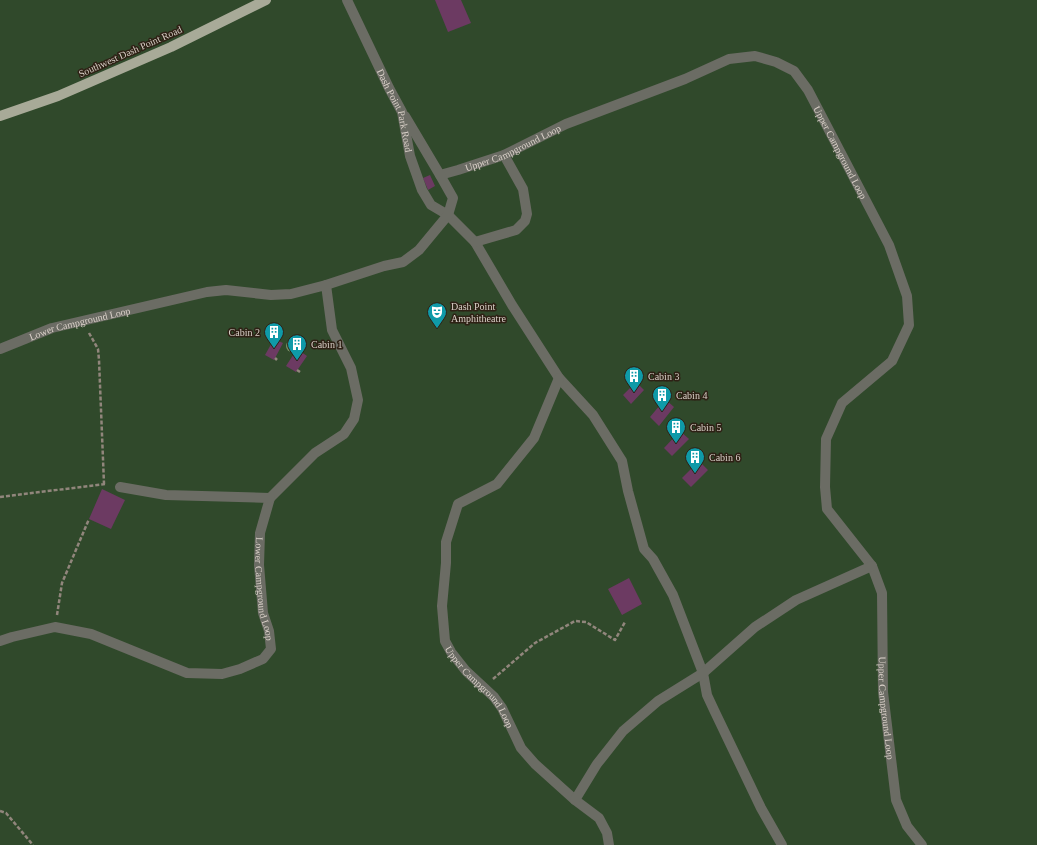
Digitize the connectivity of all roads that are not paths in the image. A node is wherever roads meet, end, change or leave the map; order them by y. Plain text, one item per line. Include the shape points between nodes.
1 (266, 0) edge
2 (347, 0) edge
3 (402, 112) junction
4 (0, 116) edge
5 (504, 155) junction
6 (440, 175) junction
7 (448, 215) junction
8 (475, 242) junction
9 (326, 285) junction
10 (0, 349) edge
11 (559, 378) junction
12 (120, 487) road end
13 (270, 498) junction
14 (872, 566) junction
15 (0, 641) edge
16 (703, 673) junction
17 (575, 800) junction
18 (609, 845) edge
19 (782, 845) edge
20 (922, 845) edge

1 - 4 main road, Southwest Dash Point Road via 171,47 58,96
2 - 3 lane, Dash Point Park Road
3 - 6 lane
3 - 7 lane, Dash Point Park Road via 410,156 422,190 431,205
5 - 6 lane, Upper Campground Loop
5 - 8 lane via 523,189 527,214 525,221 516,230
5 - 14 lane, Upper Campground Loop via 566,124 685,79 729,59 755,56 794,71 808,90 889,245 907,296 909,325 892,361 842,403 826,439 827,509
6 - 7 lane via 453,198
7 - 8 lane
7 - 9 lane, Lower Campground Loop via 419,250 403,262
8 - 11 lane via 512,306
9 - 10 lane, Lower Campground Loop via 291,294 271,295 226,290 207,292 52,328
9 - 13 lane, Lower Campground Loop via 332,330 351,368 358,400 354,419 344,434 315,453
11 - 16 lane via 592,415 622,460 644,550 653,559 673,595
11 - 17 lane, Upper Campground Loop via 534,438 497,484 458,504 446,542 442,606 445,641 451,652 466,671 494,697 521,748
12 - 13 lane via 166,496
13 - 15 lane, Lower Campground Loop via 260,533 259,565 263,613 269,630 271,649 263,659 222,674 187,673 91,634 55,627
14 - 16 lane via 796,600 755,627
14 - 20 lane, Upper Campground Loop via 882,594 883,692 896,800 907,826
16 - 17 lane via 658,701 623,731 597,764
16 - 19 lane via 707,695 761,808
17 - 18 lane, Upper Campground Loop via 599,818 607,833

